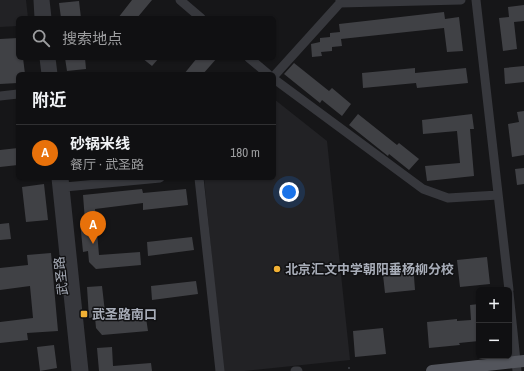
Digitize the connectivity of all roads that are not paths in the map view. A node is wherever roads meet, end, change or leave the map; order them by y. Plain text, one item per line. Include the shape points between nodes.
1 (38, 0) edge
2 (45, 0) edge
3 (180, 0) edge
4 (461, 0) edge
5 (476, 0) edge
6 (340, 2) edge
7 (40, 16) edge
8 (47, 16) edge
9 (200, 16) edge
10 (44, 60) edge
11 (51, 60) edge
12 (251, 60) edge
13 (46, 72) edge
14 (53, 72) edge
15 (266, 72) edge
16 (276, 76) edge
17 (276, 79) edge
18 (16, 94) edge
19 (0, 96) edge
20 (56, 180) edge
21 (122, 180) edge
22 (199, 180) edge
23 (65, 183) edge
24 (498, 195) junction
25 (509, 287) edge
26 (512, 313) edge
27 (519, 365) edge
28 (76, 371) edge
29 (84, 371) edge
30 (220, 371) edge
31 (432, 371) edge

1 - 7 street
2 - 8 street
3 - 9 street
4 - 6 street
5 - 24 street
6 - 16 street
10 - 13 street
11 - 14 street
12 - 15 street
17 - 24 street via 423,189 448,198
18 - 19 street
20 - 28 street, 武圣路
21 - 23 street
22 - 30 street
23 - 29 street, 武圣路
24 - 25 street
26 - 27 street
27 - 31 main road

